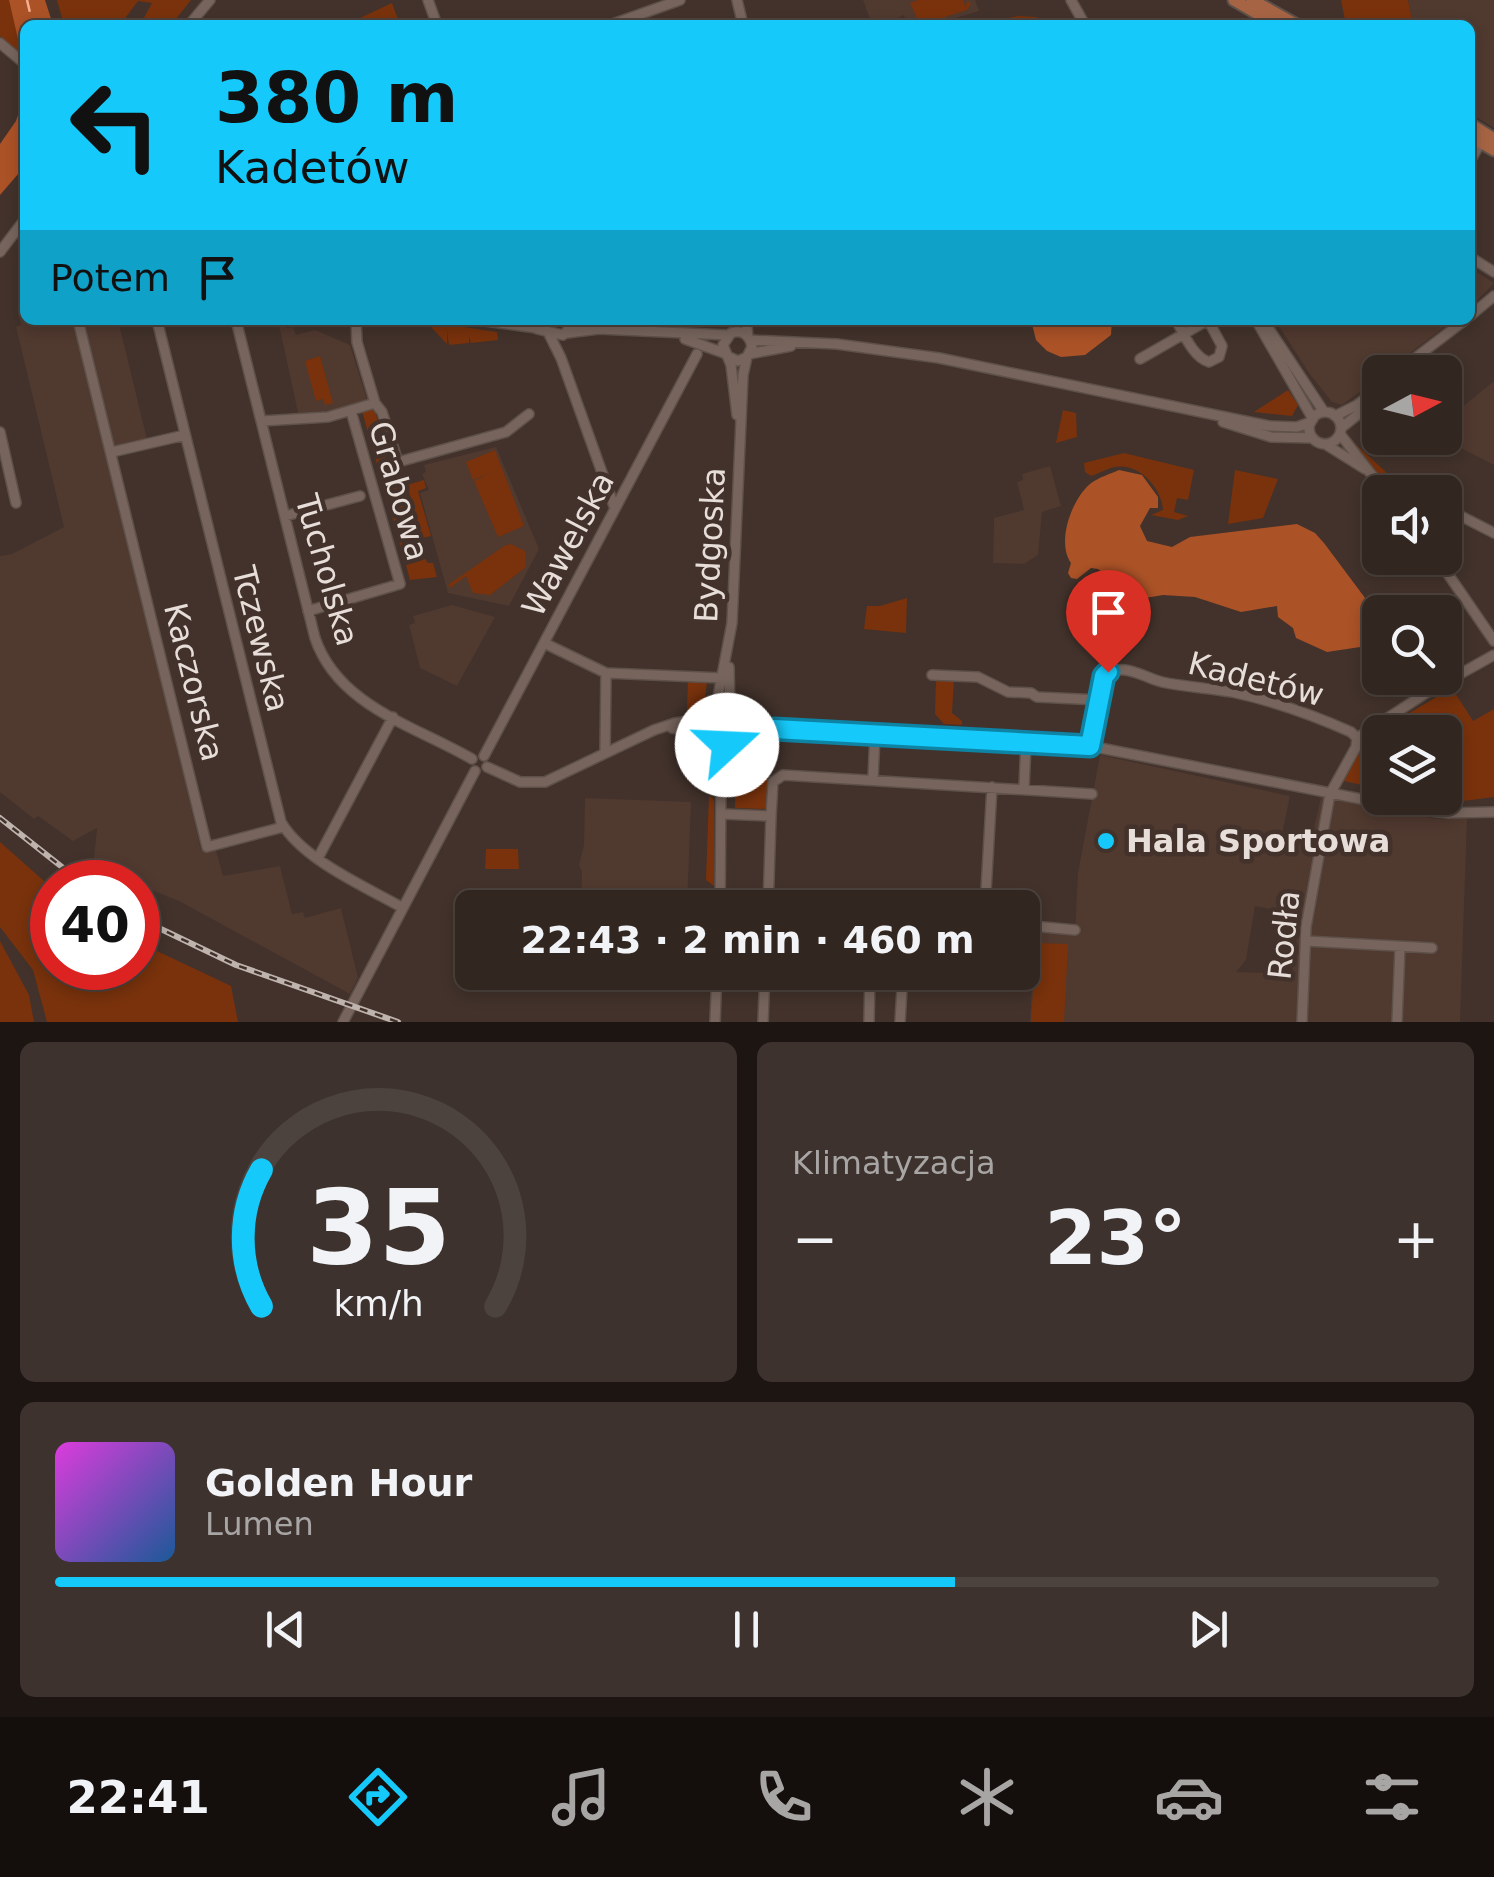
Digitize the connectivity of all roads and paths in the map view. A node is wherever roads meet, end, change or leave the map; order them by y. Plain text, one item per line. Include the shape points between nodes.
1 (680, 0) edge
2 (1234, 0) edge
3 (1252, 0) edge
4 (624, 20) edge
5 (1268, 20) edge
6 (1289, 20) edge
7 (1482, 139) edge
8 (1494, 150) edge
9 (20, 226) edge
10 (0, 252) edge
11 (79, 325) edge
12 (158, 325) edge
13 (237, 325) edge
14 (356, 325) edge
15 (536, 325) edge
16 (732, 325) edge
17 (747, 325) edge
18 (1179, 325) edge
19 (1199, 325) edge
20 (1211, 325) edge
21 (1263, 325) edge
22 (1264, 325) edge
23 (1459, 325) edge
24 (567, 331) edge
25 (548, 332) junction
26 (668, 334) junction
27 (729, 334) junction
28 (1184, 334) junction
29 (749, 338) junction
30 (804, 344) junction
31 (697, 354) dead end
32 (726, 354) junction
33 (748, 355) junction
34 (1422, 355) edge
35 (561, 358) junction
36 (1140, 359) dead end
37 (1362, 402) edge
38 (375, 403) junction
39 (351, 411) junction
40 (1362, 412) edge
41 (1202, 413) junction
42 (529, 414) dead end
43 (1330, 414) junction
44 (1312, 420) junction
45 (262, 422) junction
46 (1340, 431) junction
47 (0, 432) edge
48 (185, 435) junction
49 (1313, 438) junction
50 (1326, 444) junction
51 (740, 448) junction
52 (112, 452) junction
53 (1367, 470) junction
54 (1371, 475) edge
55 (360, 496) dead end
56 (16, 503) dead end
57 (614, 508) junction
58 (285, 516) junction
59 (1462, 517) edge
60 (1494, 533) edge
61 (1449, 575) edge
62 (308, 611) junction
63 (1494, 641) edge
64 (544, 643) junction
65 (730, 644) junction
66 (1494, 655) edge
67 (606, 672) junction
68 (932, 675) dead end
69 (722, 678) junction
70 (1098, 700) junction
71 (710, 716) junction
72 (393, 717) junction
73 (732, 718) junction
74 (664, 726) junction
75 (774, 729) junction
76 (875, 734) junction
77 (709, 737) junction
78 (730, 737) junction
79 (1357, 738) junction
80 (1026, 742) junction
81 (1090, 746) junction
82 (605, 754) junction
83 (484, 756) junction
84 (472, 759) junction
85 (487, 767) junction
86 (475, 771) junction
87 (721, 777) junction
88 (872, 780) junction
89 (992, 787) junction
90 (1024, 788) junction
91 (1092, 794) dead end
92 (1330, 794) junction
93 (1494, 812) edge
94 (722, 814) junction
95 (771, 816) junction
96 (283, 827) junction
97 (318, 858) junction
98 (720, 890) edge
99 (768, 890) edge
100 (986, 890) edge
101 (404, 908) junction
102 (1040, 927) edge
103 (1075, 930) dead end
104 (1306, 942) junction
105 (1400, 947) junction
106 (1432, 948) dead end
107 (716, 990) edge
108 (764, 990) edge
109 (869, 990) edge
110 (902, 990) edge
111 (344, 1022) edge
112 (715, 1022) edge
113 (763, 1022) edge
114 (868, 1022) edge
115 (900, 1022) edge
116 (1302, 1022) edge
117 (1397, 1022) edge

1 - 4 street
2 - 5 main road
3 - 6 main road
7 - 8 main road
9 - 10 street
11 - 52 street, Kaczorska
12 - 48 street, Tczewska
13 - 45 street, Tucholska
14 - 38 street, Grabowa
15 - 25 street
16 - 27 street
17 - 29 street
18 - 28 street
19 - 28 street
20 - 28 street via 1222,346 1212,362 1202,360
21 - 44 street
22 - 43 street
23 - 34 street
24 - 25 street
24 - 26 street
24 - 35 street
25 - 35 street
26 - 27 street
26 - 32 street
27 - 29 street
27 - 32 street via 722,345
28 - 36 street
29 - 30 street
29 - 33 street
30 - 33 street
30 - 41 street via 939,358
31 - 57 street, Wawelska
32 - 33 street via 738,360
32 - 51 street, Bydgoska
33 - 51 street, Bydgoska
35 - 57 street
37 - 43 street
38 - 39 street
38 - 42 street, Grabowa via 398,462 506,432
39 - 45 street
39 - 62 street, Grabowa via 400,584
40 - 46 street
41 - 44 street via 1281,428
41 - 49 street via 1256,434
43 - 44 street
43 - 46 street
44 - 49 street
45 - 58 street, Tucholska
46 - 50 street
46 - 53 street
47 - 56 street
48 - 52 street
48 - 96 street, Tczewska
49 - 50 street
50 - 53 street
51 - 65 street, Bydgoska
52 - 96 street, Kaczorska via 208,847
53 - 54 street
55 - 58 street
57 - 64 street, Wawelska
58 - 62 street, Tucholska
59 - 60 street
61 - 63 street
62 - 72 street, Tucholska via 335,676
64 - 67 street
64 - 83 street, Wawelska
65 - 69 street, Bydgoska
65 - 73 street, Bydgoska
66 - 79 street
67 - 69 street
67 - 82 street
68 - 70 street via 978,677 1037,697
69 - 71 street, Bydgoska
70 - 79 street, Kadetów via 1105,674 1127,670 1288,706
70 - 81 street
71 - 73 street
71 - 74 street
71 - 77 street
72 - 84 street, Tucholska
72 - 97 street
73 - 75 street
73 - 78 street
74 - 77 street
74 - 82 street
75 - 76 street
75 - 78 street
76 - 80 street
76 - 88 street
77 - 78 street
77 - 87 street
78 - 87 street
79 - 92 street, Kadetów
80 - 81 street
80 - 90 street
81 - 92 street
82 - 85 street via 538,783
83 - 84 street
83 - 85 street
84 - 86 street
85 - 86 street
86 - 101 street
87 - 94 street
88 - 89 street
88 - 95 street via 778,776
89 - 90 street
89 - 100 street
90 - 91 street
92 - 93 street via 1427,812
92 - 104 street, Rodła
94 - 95 street
94 - 98 street
95 - 99 street
96 - 97 street
97 - 101 street
101 - 111 street
102 - 103 street
104 - 105 street
104 - 116 street, Rodła
105 - 106 street
105 - 117 street
107 - 112 street
108 - 113 street
109 - 114 street
110 - 115 street

